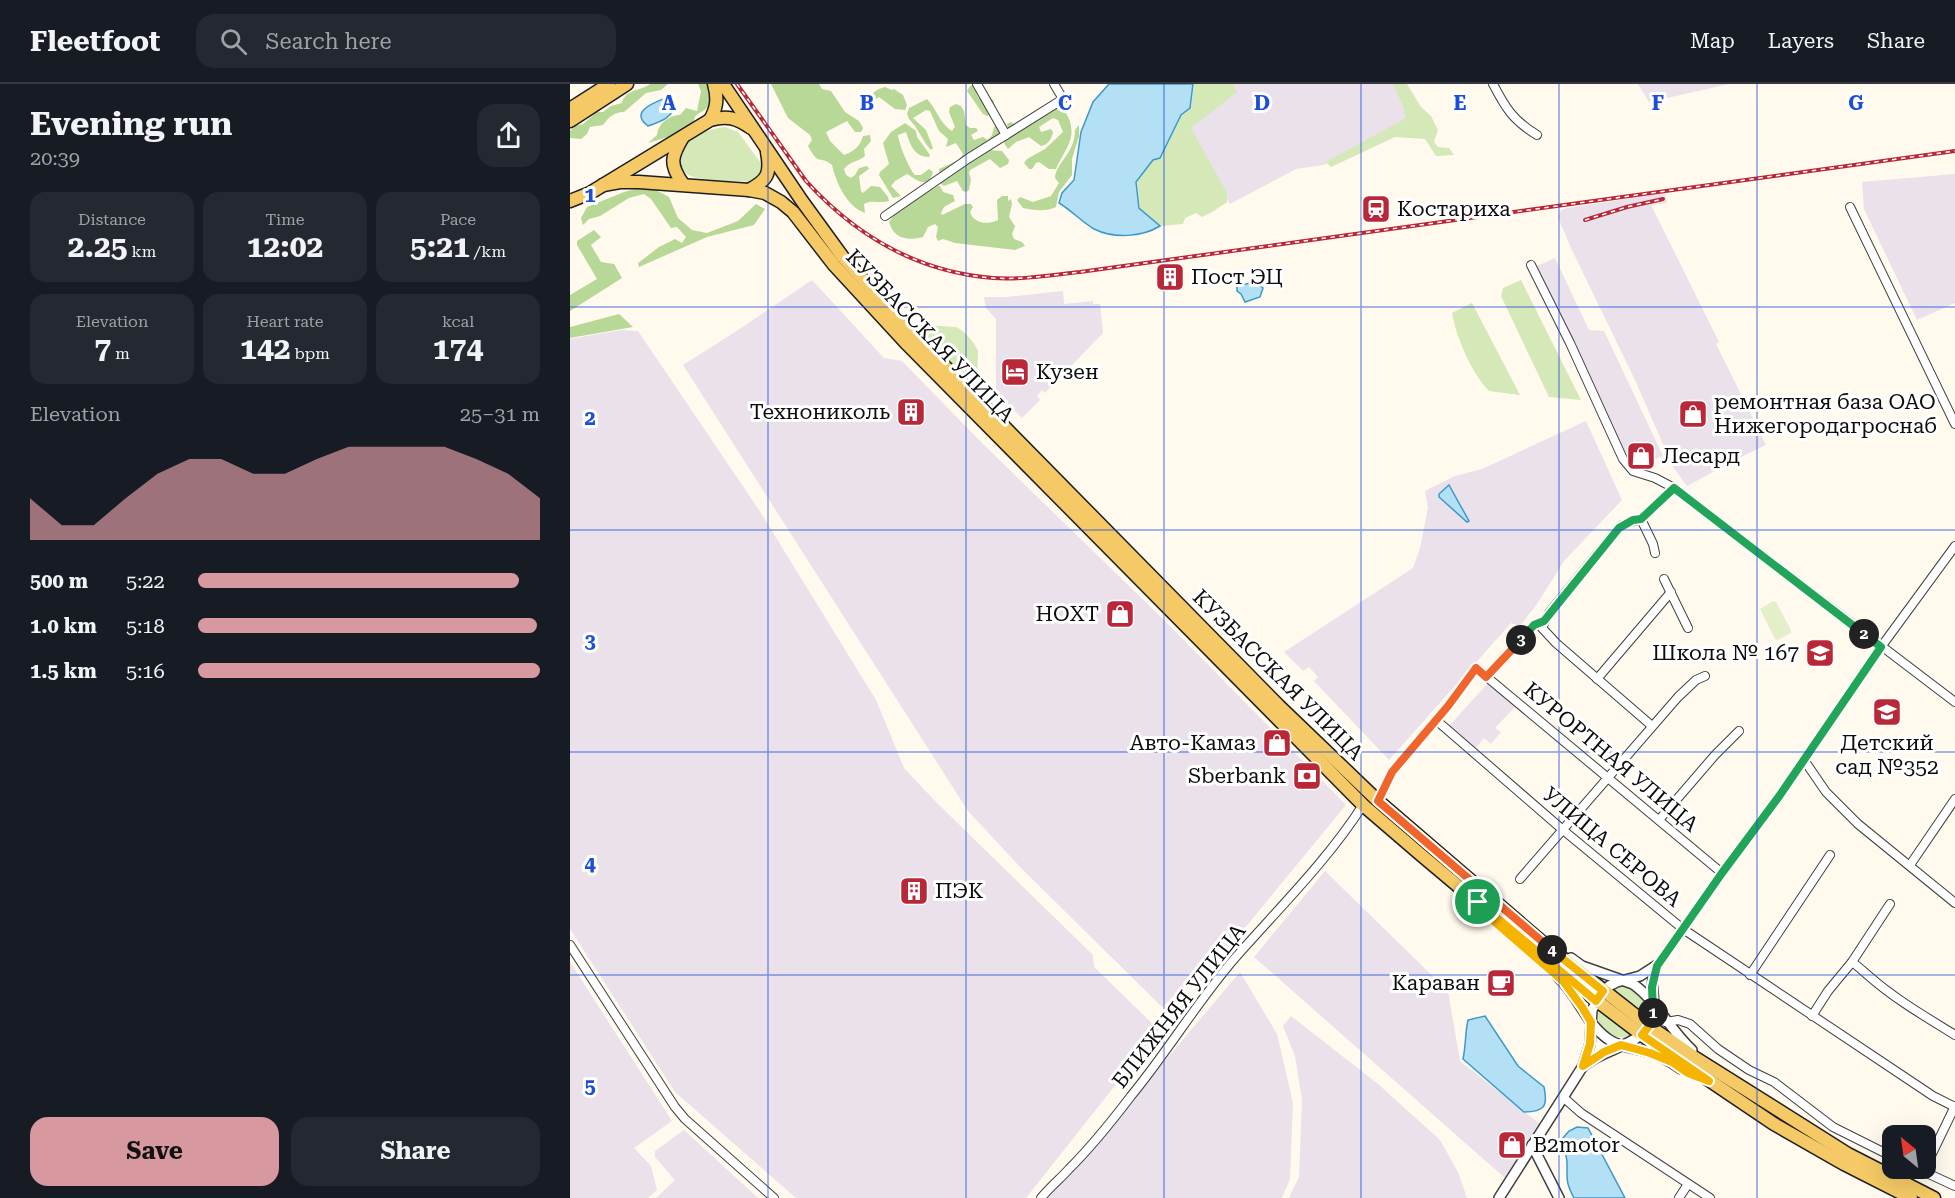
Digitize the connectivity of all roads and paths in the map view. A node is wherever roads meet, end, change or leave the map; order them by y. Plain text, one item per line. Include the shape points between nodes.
1 (609, 84) edge
2 (627, 84) edge
3 (714, 84) edge
4 (723, 84) edge
5 (977, 84) edge
6 (1054, 84) edge
7 (1493, 84) edge
8 (570, 109) edge
9 (710, 120) junction
10 (570, 121) edge
11 (754, 131) junction
12 (1006, 135) junction
13 (1537, 135) dead end
14 (683, 136) junction
15 (766, 148) junction
16 (683, 184) junction
17 (603, 185) junction
18 (749, 190) junction
19 (570, 201) edge
20 (1850, 207) dead end
21 (885, 216) dead end
22 (1531, 265) dead end
23 (1955, 424) edge
24 (1674, 488) junction
25 (1641, 519) junction
26 (1955, 546) edge
27 (1654, 553) dead end
28 (1664, 579) dead end
29 (1671, 592) junction
30 (1543, 625) junction
31 (1688, 628) dead end
32 (1881, 647) junction
33 (1705, 676) dead end
34 (1486, 677) junction
35 (1597, 679) junction
36 (1955, 702) edge
37 (1436, 720) junction
38 (1652, 726) junction
39 (1739, 731) dead end
40 (1804, 760) junction
41 (1607, 778) junction
42 (1955, 799) edge
43 (1378, 801) junction
44 (1363, 805) junction
45 (1659, 820) junction
46 (1563, 830) junction
47 (1830, 855) dead end
48 (1910, 866) junction
49 (1722, 873) junction
50 (1520, 879) dead end
51 (1482, 898) junction
52 (1955, 903) edge
53 (1890, 904) dead end
54 (1683, 929) junction
55 (570, 945) edge
56 (1852, 962) junction
57 (1657, 966) junction
58 (1750, 975) junction
59 (1625, 981) junction
60 (1600, 996) junction
61 (1653, 1003) junction
62 (1812, 1016) junction
63 (1591, 1022) junction
64 (1666, 1022) junction
65 (1646, 1031) junction
66 (1955, 1035) edge
67 (1621, 1045) junction
68 (1583, 1066) junction
69 (1713, 1076) junction
70 (1563, 1097) junction
71 (1955, 1106) edge
72 (1936, 1143) edge
73 (1532, 1145) junction
74 (1882, 1152) edge
75 (1936, 1176) edge
76 (1689, 1184) junction
77 (1955, 1186) edge
78 (774, 1198) edge
79 (1041, 1198) edge
80 (1499, 1198) edge
81 (1559, 1198) edge
82 (1679, 1198) edge
83 (1710, 1198) edge
84 (1911, 1198) edge
85 (1934, 1198) edge

1 - 8 main road
2 - 10 main road
3 - 9 main road via 717,102
4 - 11 main road
5 - 12 street
6 - 12 street via 1063,99
7 - 13 street via 1506,109
9 - 11 main road via 731,117
9 - 14 main road
11 - 15 main road
12 - 21 street
14 - 16 main road via 672,159
14 - 17 main road
15 - 18 main road via 768,172 760,184
15 - 43 main road, КУЗБАССКАЯ УЛИЦА via 842,256 906,327 1279,706
16 - 17 main road
16 - 18 main road
17 - 19 main road
18 - 44 main road, КУЗБАССКАЯ УЛИЦА via 765,193 793,212 834,265 905,342
20 - 23 street
22 - 24 street via 1623,459 1634,471
24 - 25 street
24 - 32 street
25 - 27 street
25 - 30 street via 1622,525 1615,532
26 - 32 street
28 - 29 street
29 - 31 street
29 - 35 street
30 - 34 street via 1534,625
30 - 35 street via 1556,643
32 - 36 street
32 - 40 street
33 - 38 street via 1696,680
34 - 37 street, КУРОРТНАЯ УЛИЦА via 1476,668
34 - 41 street, КУРОРТНАЯ УЛИЦА
35 - 38 street
37 - 43 street via 1392,772
37 - 46 street, УЛИЦА СЕРОВА
38 - 41 street
39 - 45 street
40 - 48 street via 1826,792
40 - 49 street
41 - 45 street, КУРОРТНАЯ УЛИЦА
41 - 46 street
42 - 48 street
43 - 51 main road, КУЗБАССКАЯ УЛИЦА
44 - 51 main road, КУЗБАССКАЯ УЛИЦА
44 - 79 street, БЛИЖНЯЯ УЛИЦА via 1206,994 1130,1098
45 - 49 street, КУРОРТНАЯ УЛИЦА
46 - 50 street
46 - 54 street, УЛИЦА СЕРОВА
47 - 58 street
48 - 52 street
49 - 54 street
51 - 59 street via 1505,907 1582,966
51 - 60 main road, КУЗБАССКАЯ УЛИЦА via 1542,942
51 - 63 street via 1495,922 1567,986
53 - 56 street
54 - 57 street
54 - 58 street, УЛИЦА СЕРОВА
55 - 78 street via 675,1107
56 - 62 street
56 - 66 street
57 - 59 street
57 - 61 street via 1652,980
58 - 62 street, УЛИЦА СЕРОВА
59 - 60 street via 1617,982
59 - 61 street
60 - 63 street
60 - 65 main road, КУЗБАССКАЯ УЛИЦА
61 - 64 street
61 - 65 street
62 - 71 street, УЛИЦА СЕРОВА via 1933,1096
63 - 67 street
63 - 68 street
64 - 69 street
64 - 74 street via 1690,1024 1718,1049 1774,1082 1833,1127
65 - 67 street
65 - 69 main road, КУЗБАССКАЯ УЛИЦА
67 - 68 street
67 - 69 street via 1672,1062 1688,1073
68 - 70 street
69 - 84 main road, КУЗБАССКАЯ УЛИЦА via 1783,1129
69 - 85 main road, КУЗБАССКАЯ УЛИЦА via 1848,1154
70 - 73 street
70 - 76 street
71 - 72 street
73 - 80 street
73 - 81 street
75 - 77 street
76 - 82 street
76 - 83 street

